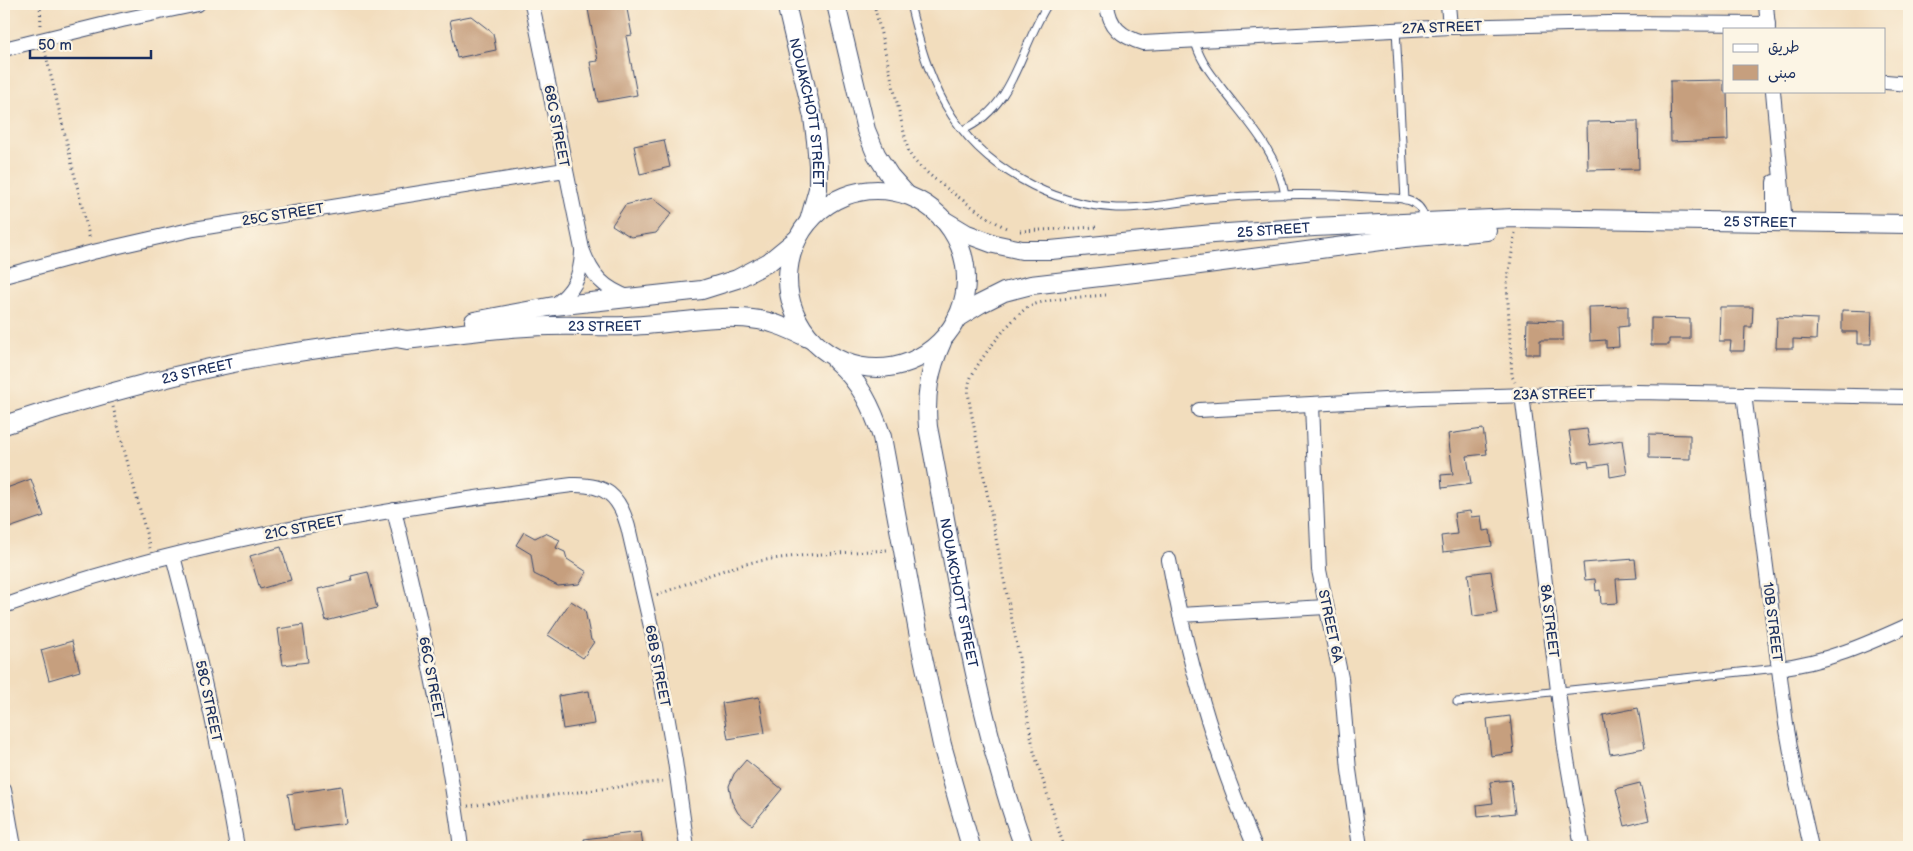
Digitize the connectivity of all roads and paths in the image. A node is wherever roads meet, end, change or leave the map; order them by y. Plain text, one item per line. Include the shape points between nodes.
1 (40, 4) edge
2 (198, 4) edge
3 (532, 4) edge
4 (786, 4) edge
5 (836, 4) edge
6 (874, 4) edge
7 (910, 4) edge
8 (1048, 4) edge
9 (1107, 4) edge
10 (1448, 4) edge
11 (1766, 4) edge
12 (1768, 26) edge
13 (1450, 27) junction
14 (1396, 29) junction
15 (42, 38) junction
16 (1195, 41) junction
17 (4, 49) edge
18 (1886, 82) dead end
19 (1909, 84) edge
20 (1773, 92) edge
21 (963, 130) junction
22 (565, 170) junction
23 (907, 195) junction
24 (1285, 195) junction
25 (1405, 200) junction
26 (942, 219) junction
27 (1612, 221) junction
28 (809, 222) junction
29 (1424, 222) junction
30 (1780, 223) junction
31 (1909, 224) edge
32 (1516, 230) junction
33 (797, 239) junction
34 (1109, 245) junction
35 (582, 249) junction
36 (93, 252) junction
37 (1112, 275) junction
38 (4, 276) edge
39 (631, 298) junction
40 (554, 306) junction
41 (957, 318) junction
42 (945, 336) junction
43 (396, 338) junction
44 (812, 340) junction
45 (828, 354) junction
46 (110, 394) junction
47 (1522, 394) junction
48 (1744, 394) junction
49 (1909, 397) edge
50 (1312, 405) junction
51 (1199, 410) dead end
52 (4, 425) edge
53 (609, 492) joint
54 (394, 510) junction
55 (903, 548) junction
56 (173, 556) junction
57 (1169, 560) dead end
58 (153, 561) junction
59 (645, 600) junction
60 (4, 606) edge
61 (1326, 607) junction
62 (1180, 615) junction
63 (1909, 626) edge
64 (1778, 668) junction
65 (1559, 692) junction
66 (1457, 702) dead end
67 (678, 779) junction
68 (4, 790) edge
69 (455, 807) junction
70 (14, 847) edge
71 (237, 847) edge
72 (461, 847) edge
73 (687, 847) edge
74 (972, 847) edge
75 (1024, 847) edge
76 (1064, 847) edge
77 (1255, 847) edge
78 (1360, 847) edge
79 (1582, 847) edge
80 (1811, 847) edge

1 - 15 path
2 - 15 street
3 - 22 street, 68C STREET
4 - 28 street, NOUAKCHOTT STREET via 816,141 818,189
5 - 23 street via 866,130 876,154
6 - 34 path via 908,150 920,167 1007,228 1025,232 1100,228
7 - 21 lane via 931,78 950,114
8 - 21 lane via 998,104
9 - 16 street, 27A STREET via 1119,33 1130,40 1143,43
10 - 13 street
11 - 12 street
12 - 13 street, 27A STREET via 1609,23
13 - 14 street, 27A STREET
14 - 16 street, 27A STREET
14 - 25 lane
15 - 17 street
15 - 36 path
16 - 24 lane via 1204,64 1272,156 1281,174
18 - 19 street
20 - 30 street via 1781,165
21 - 24 lane via 990,158 1022,180 1057,196 1094,206 1133,208
22 - 35 street, 68C STREET
22 - 36 street, 25C STREET via 194,229
23 - 26 street
23 - 28 street via 865,191 825,207
24 - 25 lane
25 - 29 lane via 1420,207
26 - 34 street, 25 STREET via 967,234 1022,250
26 - 41 street via 955,236 963,256 964,298
27 - 29 street, 25 STREET via 1539,218
27 - 30 street, 25 STREET
27 - 32 street, 25 STREET
28 - 33 street
29 - 34 street, 25 STREET via 1296,228
30 - 31 street, 25 STREET
32 - 37 street, 25 STREET via 1404,238
32 - 47 path via 1507,284 1512,376
33 - 39 street, 23 STREET via 769,262 737,279 702,290
33 - 44 street via 788,274 791,303 799,323
35 - 39 street, 68C STREET via 588,266 599,281 614,292
35 - 40 street, 68C STREET via 582,266 576,282 567,296
36 - 38 street, 25C STREET
37 - 41 street, 25 STREET via 1031,285 1004,292
37 - 76 path via 1112,289 1106,295 1037,304 1021,311 978,364 968,388 1034,752
39 - 40 street, 23 STREET
40 - 43 street, 23 STREET via 405,332
41 - 42 street
42 - 45 street via 923,354 890,367 861,366
42 - 75 street, NOUAKCHOTT STREET via 928,380 928,427 971,651 991,738
43 - 44 street, 23 STREET via 407,340 482,330 628,326 732,318 760,320
43 - 46 street, 23 STREET via 272,356
44 - 45 street
45 - 55 street via 847,370 874,413 882,437
46 - 52 street, 23 STREET
46 - 58 path
47 - 48 street, 23A STREET
47 - 50 street, 23A STREET
47 - 65 street, 8A STREET
48 - 49 street, 23A STREET
48 - 64 street, 10B STREET
50 - 51 street, 23A STREET
50 - 61 street, STREET 6A via 1318,552
53 - 54 street, 21C STREET via 585,484 572,485
53 - 59 street, 68B STREET via 624,514
54 - 56 street, 21C STREET
54 - 69 street, 66C STREET via 423,634
55 - 59 path via 791,556 753,563 711,574
55 - 74 street via 942,744
56 - 58 street, 21C STREET
56 - 71 street, 58C STREET via 201,664
57 - 62 street
58 - 60 street, 21C STREET
59 - 67 street, 68B STREET
61 - 62 street
61 - 78 street, STREET 6A via 1341,678
62 - 77 street via 1204,712
63 - 64 street via 1841,655
64 - 65 lane
64 - 80 street, 10B STREET via 1796,780
65 - 66 lane
65 - 79 street, 8A STREET
67 - 69 path
67 - 73 street, 68B STREET
68 - 70 street
69 - 72 street, 66C STREET

